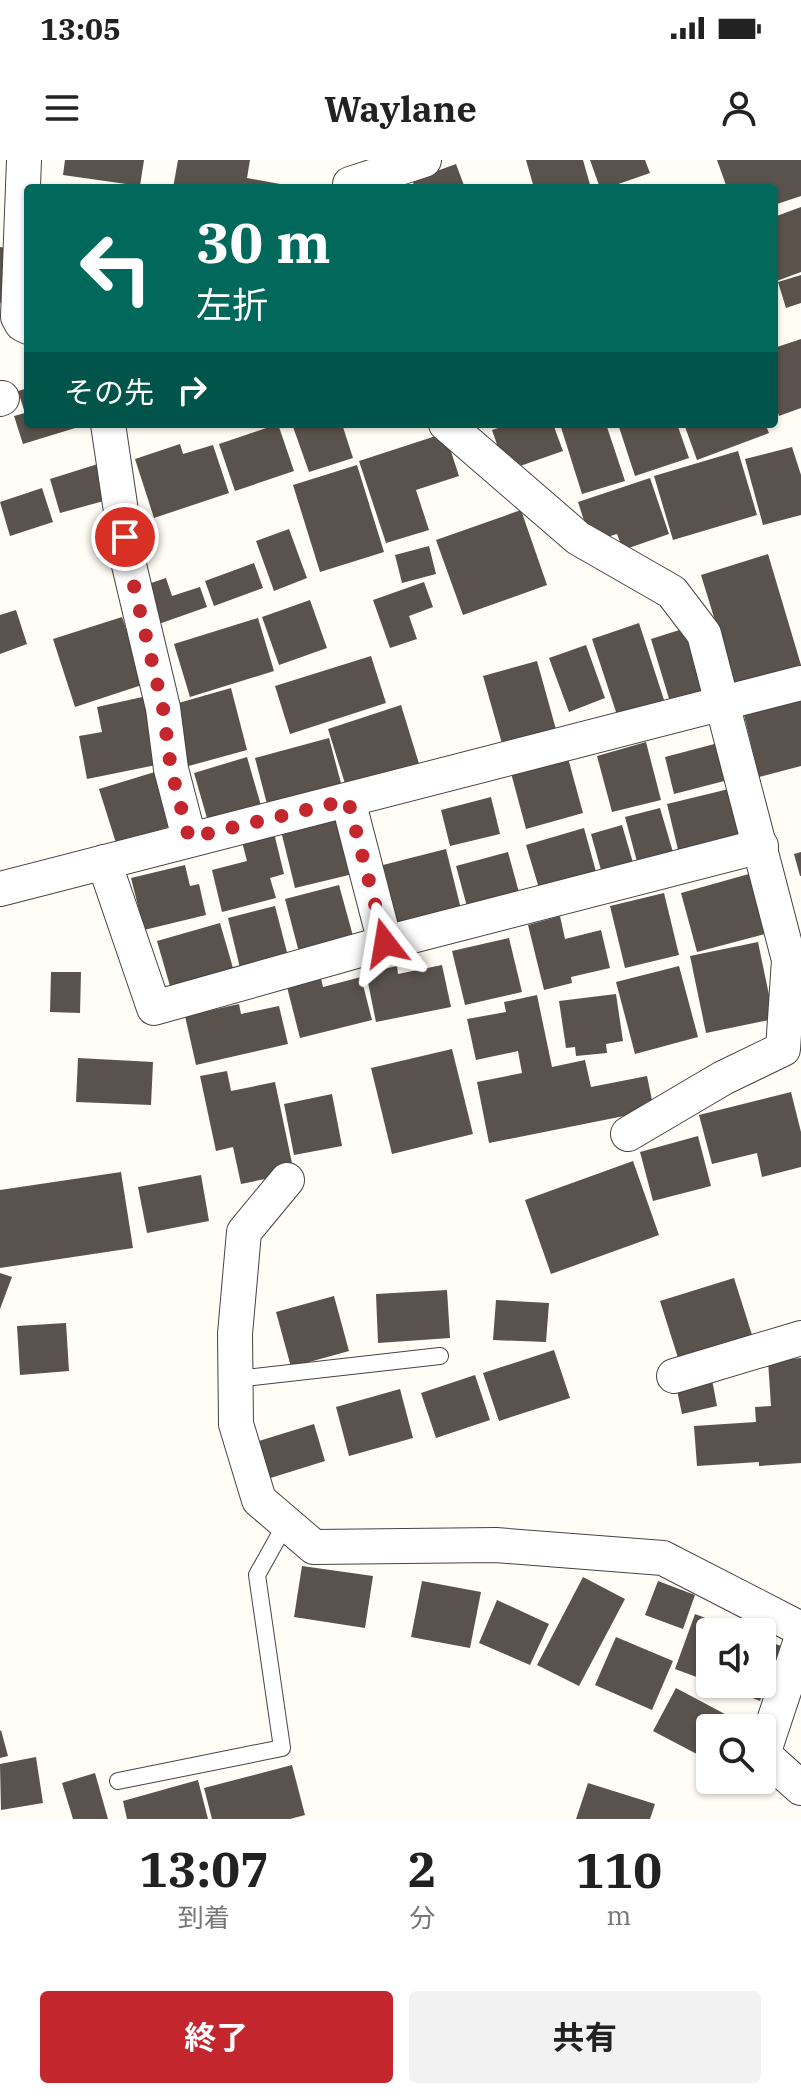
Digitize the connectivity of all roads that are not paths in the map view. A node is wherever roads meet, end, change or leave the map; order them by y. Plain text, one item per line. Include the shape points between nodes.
1 (24, 160) edge
2 (424, 160) edge
3 (348, 177) edge
4 (24, 325) edge
5 (109, 428) edge
6 (451, 428) edge
7 (801, 683) edge
8 (722, 702) junction
9 (348, 800) junction
10 (189, 838) junction
11 (761, 846) junction
12 (104, 862) junction
13 (0, 889) edge
14 (385, 943) junction
15 (628, 1134) dead end
16 (287, 1180) dead end
17 (801, 1338) edge
18 (440, 1356) dead end
19 (674, 1376) dead end
20 (236, 1379) junction
21 (286, 1523) junction
22 (801, 1629) edge
23 (801, 1640) edge
24 (118, 1781) dead end
25 (801, 1788) edge

1 - 4 street via 18,317
2 - 3 street
5 - 10 street via 129,565
6 - 8 street via 578,538 672,592 704,634
7 - 8 street
8 - 9 street
8 - 11 street
9 - 10 street
9 - 14 street
10 - 12 street
11 - 14 street
11 - 15 street via 789,960 783,1049
12 - 13 street
12 - 14 street via 154,1008
16 - 20 street via 244,1232
17 - 19 street
18 - 20 lane
20 - 21 street via 236,1424 259,1500
21 - 22 street via 314,1547 496,1545 663,1558
21 - 24 lane via 257,1575 282,1748
23 - 25 street via 763,1754

